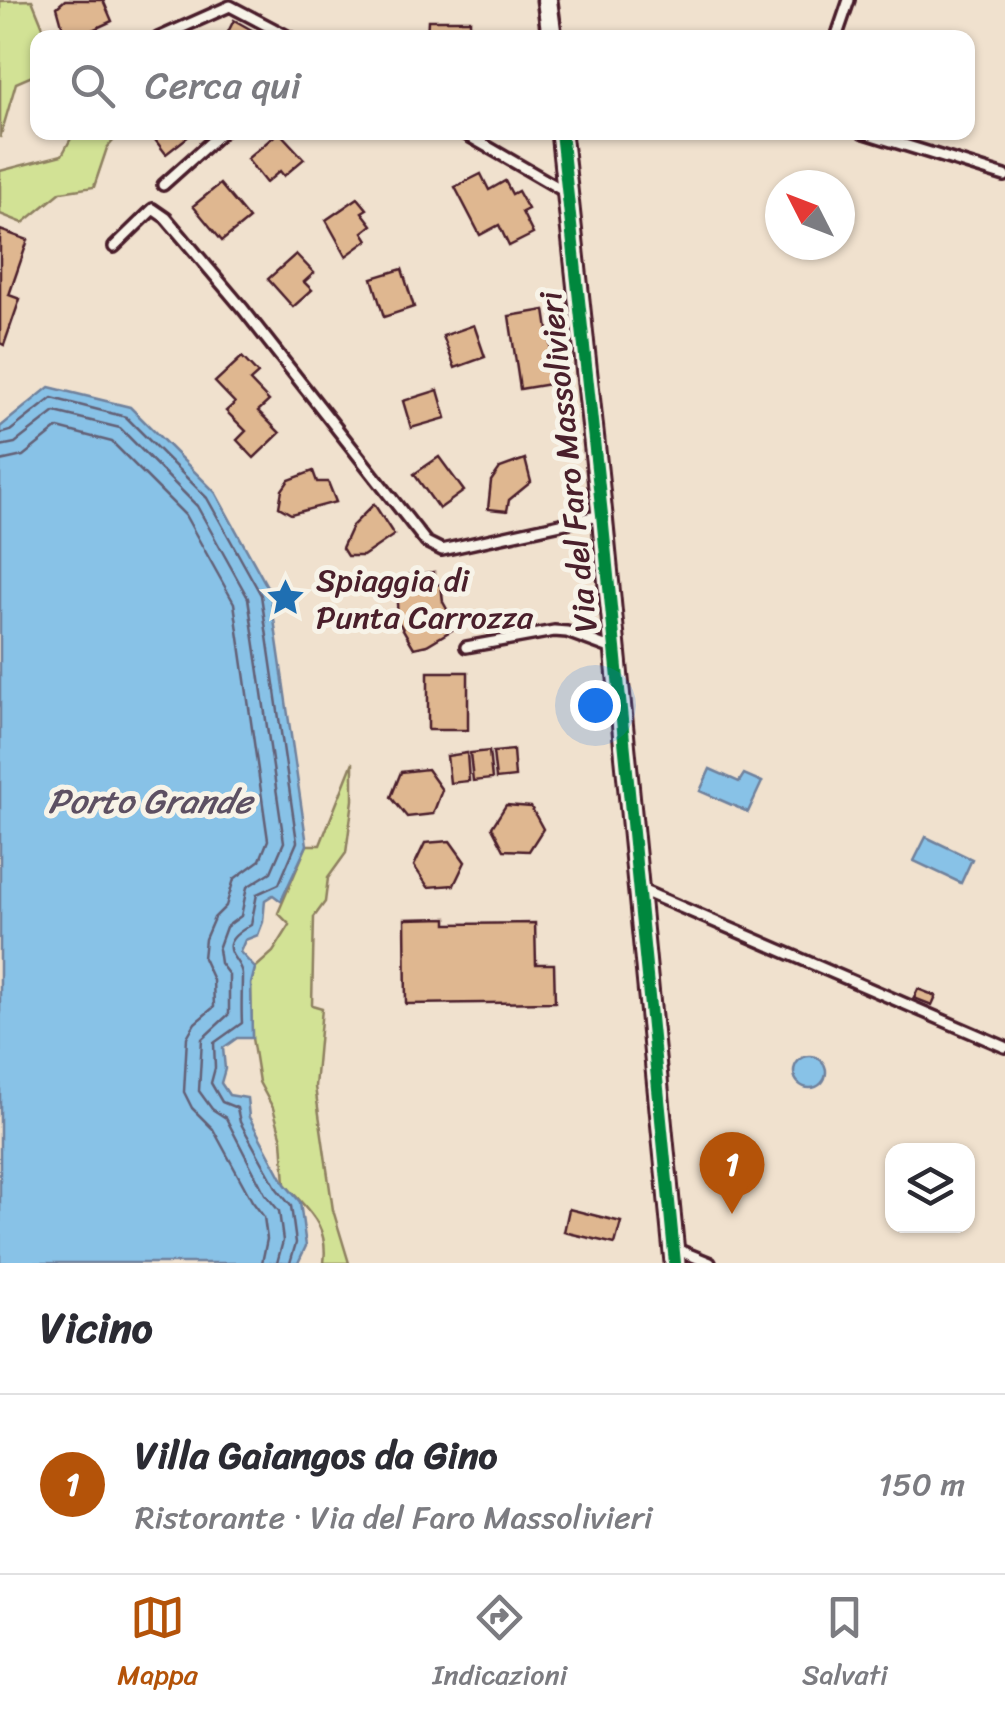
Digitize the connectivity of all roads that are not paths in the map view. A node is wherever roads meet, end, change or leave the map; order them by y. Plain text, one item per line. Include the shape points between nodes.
1 (548, 0) edge
2 (850, 0) edge
3 (176, 30) edge
4 (275, 30) edge
5 (551, 30) edge
6 (839, 30) edge
7 (213, 140) edge
8 (476, 140) edge
9 (562, 140) edge
10 (888, 140) edge
11 (1005, 176) edge
12 (163, 185) dead end
13 (567, 192) junction
14 (114, 247) dead end
15 (602, 515) junction
16 (466, 647) dead end
17 (616, 650) junction
18 (639, 890) junction
19 (1005, 1047) edge
20 (674, 1255) edge
21 (710, 1263) edge

1 - 5 street
2 - 6 lane
3 - 4 lane via 230,6
7 - 12 lane
8 - 13 lane
9 - 13 street, Via del Faro Massolivieri
10 - 11 lane
13 - 15 street, Via del Faro Massolivieri
14 - 15 lane via 153,209 166,218 426,542 442,550
15 - 17 street, Via del Faro Massolivieri
16 - 17 lane via 554,631
17 - 18 street, Via del Faro Massolivieri
18 - 19 lane
18 - 20 street, Via del Faro Massolivieri
20 - 21 lane

